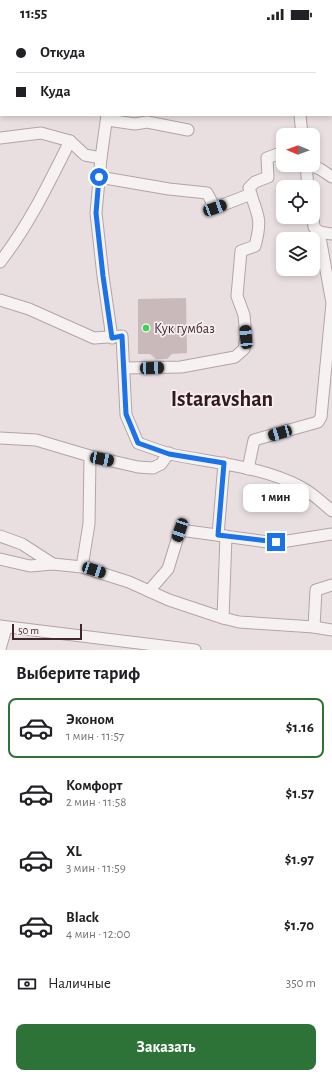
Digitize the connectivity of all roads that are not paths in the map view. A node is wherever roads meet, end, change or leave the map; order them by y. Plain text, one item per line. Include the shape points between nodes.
1 (300, 116) edge
2 (107, 118) edge
3 (301, 128) edge
4 (188, 130) dead end
5 (0, 138) edge
6 (70, 141) junction
7 (276, 155) edge
8 (100, 158) junction
9 (320, 168) edge
10 (99, 177) junction
11 (332, 177) edge
12 (251, 194) junction
13 (314, 224) edge
14 (319, 232) edge
15 (320, 232) edge
16 (332, 234) edge
17 (320, 237) edge
18 (0, 262) edge
19 (0, 300) edge
20 (112, 338) junction
21 (124, 368) junction
22 (0, 438) edge
23 (169, 454) junction
24 (90, 456) junction
25 (224, 463) junction
26 (248, 469) junction
27 (332, 511) edge
28 (332, 534) edge
29 (0, 536) edge
30 (222, 536) junction
31 (0, 559) edge
32 (53, 564) junction
33 (82, 567) junction
34 (332, 585) edge
35 (149, 591) junction
36 (223, 618) junction
37 (3, 627) edge
38 (314, 627) junction
39 (332, 630) edge
40 (0, 649) edge
41 (195, 650) edge

1 - 3 street
2 - 4 street
2 - 8 street
5 - 6 street via 41,134
6 - 8 street via 85,155
6 - 18 street via 18,239
7 - 12 street via 267,158 268,177 250,188
8 - 10 street
9 - 11 street
10 - 12 street via 207,193 215,208
10 - 20 street via 96,213
12 - 21 street via 260,217 260,228 255,246 241,251 237,296 244,315 244,348 235,357 181,367
13 - 14 street
15 - 16 street
17 - 26 street via 332,303 321,417 318,422 254,440
19 - 20 street via 28,309 94,338
20 - 21 street via 122,336
21 - 23 street via 126,414 138,443
22 - 24 street via 36,440
23 - 24 street via 161,464 153,468
23 - 25 street
24 - 33 street via 89,524
25 - 26 street
25 - 30 street
26 - 27 street via 300,486 320,499
28 - 30 street via 276,542
29 - 32 street via 22,544
30 - 35 street via 180,530 168,569
30 - 36 street
31 - 32 street via 30,566
32 - 33 street
33 - 35 street
34 - 38 street via 316,590
35 - 36 street
36 - 38 street via 239,622
37 - 40 street
37 - 41 street
38 - 39 street

